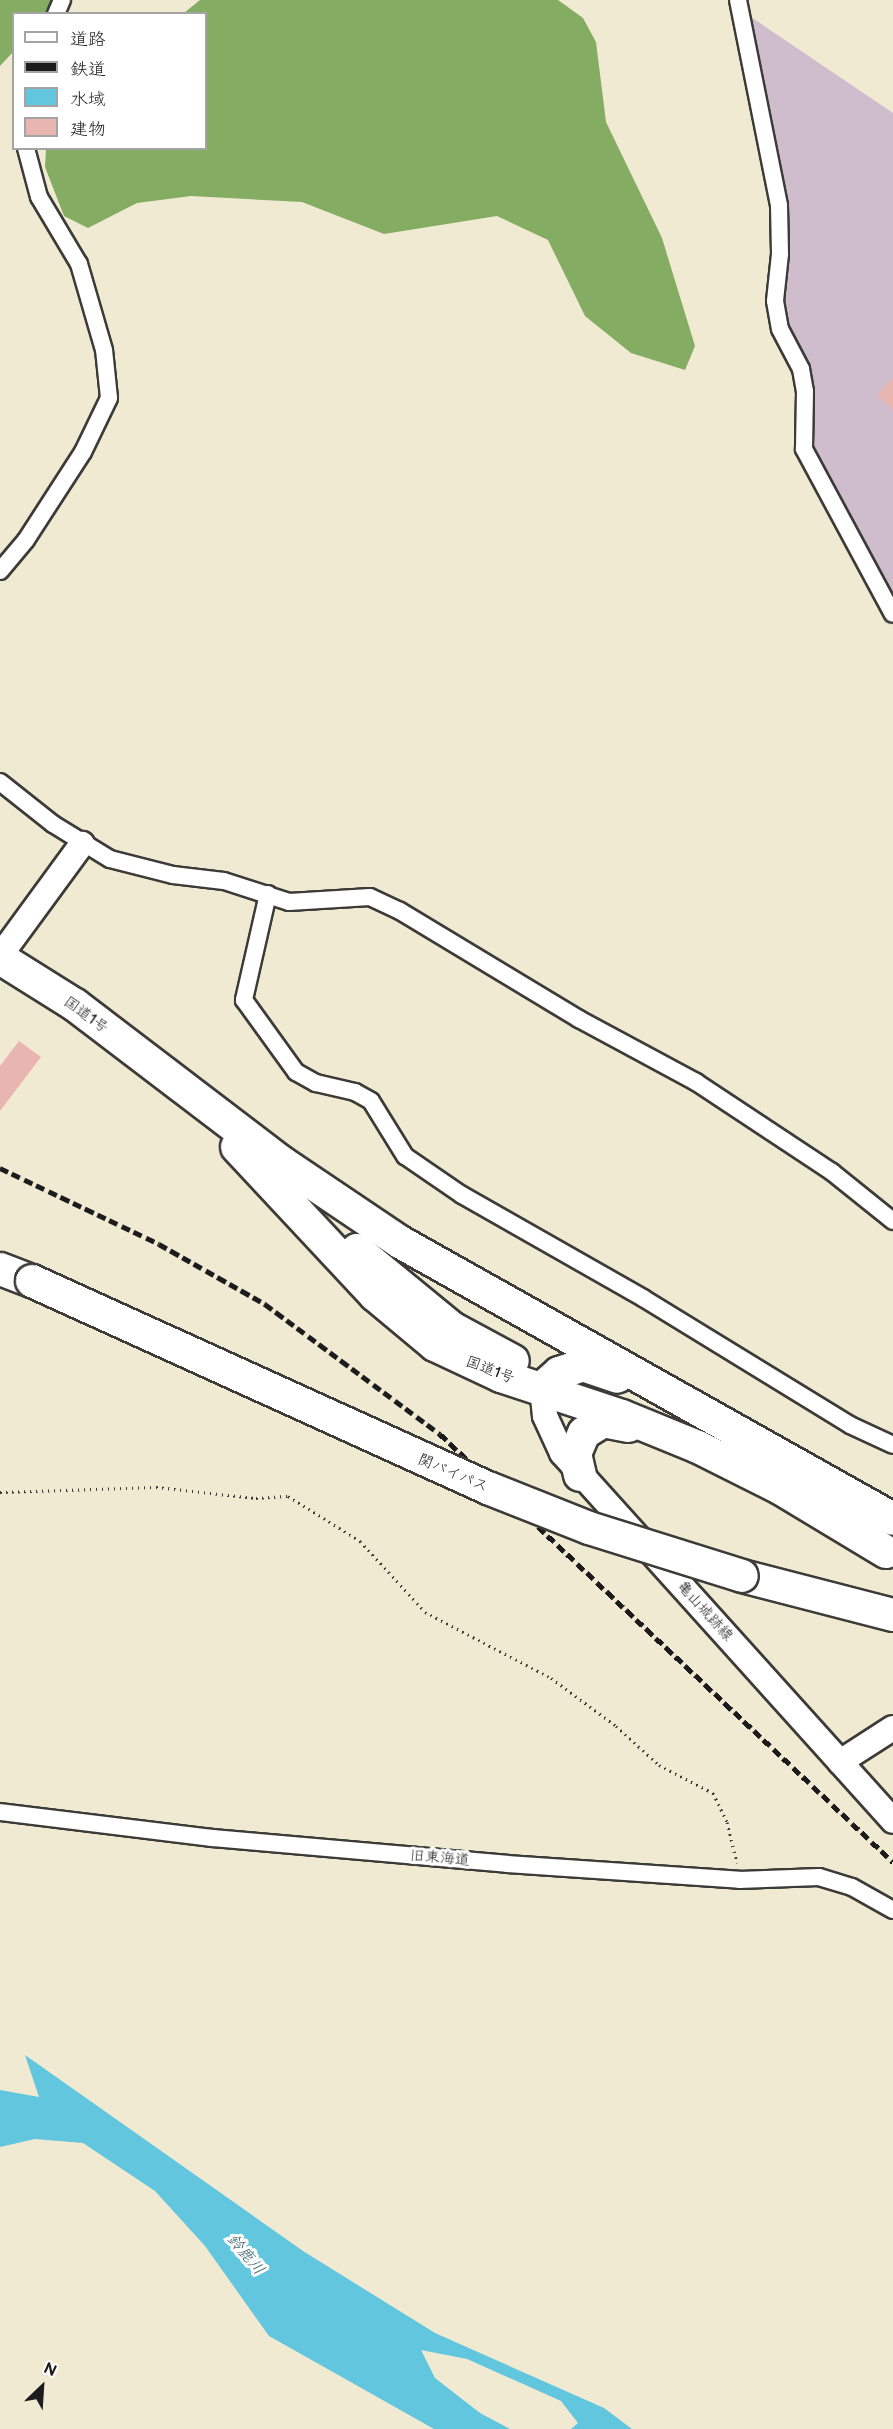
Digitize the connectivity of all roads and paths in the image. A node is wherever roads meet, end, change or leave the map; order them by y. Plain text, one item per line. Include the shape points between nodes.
1 (738, 0) edge
2 (27, 150) edge
3 (0, 571) edge
4 (893, 614) edge
5 (0, 782) edge
6 (82, 844) junction
7 (268, 894) junction
8 (0, 957) edge
9 (169, 1078) junction
10 (232, 1126) junction
11 (893, 1221) edge
12 (0, 1270) edge
13 (542, 1388) junction
14 (893, 1445) edge
15 (745, 1469) junction
16 (580, 1475) junction
17 (822, 1480) junction
18 (0, 1492) edge
19 (893, 1519) edge
20 (886, 1552) dead end
21 (893, 1615) edge
22 (893, 1728) edge
23 (840, 1762) junction
24 (0, 1812) edge
25 (893, 1821) edge
26 (739, 1880) junction
27 (885, 1902) edge
28 (893, 1910) edge

1 - 4 street via 779,206 775,302 780,330 801,369 806,391 804,449
2 - 3 street via 39,197 79,264 104,350 109,398 83,452 26,540
5 - 6 street
6 - 7 street via 110,860 142,869 224,880
6 - 8 main road
7 - 11 street via 303,904 340,897 370,897 400,911 579,1019 696,1082 832,1172
7 - 14 street via 244,1000 296,1071 316,1083 355,1092 370,1101 405,1156 462,1195 663,1310 850,1425
8 - 9 highway, 国道1号 via 75,1005
9 - 10 highway, 国道1号
9 - 13 highway, 国道1号 via 411,1328 461,1359
10 - 13 highway via 383,1274 452,1328 528,1370
10 - 17 highway, 国道1号 via 400,1242
12 - 21 highway, 関バイパス, bridge via 32,1281 488,1488 589,1528 742,1576
13 - 15 highway, 国道1号 via 649,1426
13 - 16 main road, 亀山城跡線 via 551,1435
13 - 17 highway via 559,1373 591,1365
15 - 16 highway via 633,1427 603,1421 592,1425 578,1443 575,1454
15 - 20 highway, 国道1号
16 - 23 main road, 亀山城跡線
17 - 19 highway, 国道1号
18 - 26 path via 156,1487 256,1498 288,1496 360,1541 425,1612 551,1678 616,1726 659,1766 713,1793 736,1851
22 - 23 main road
23 - 25 main road, 亀山城跡線
24 - 26 street, 旧東海道 via 246,1841
26 - 27 street, 旧東海道 via 819,1877
27 - 28 street, 旧東海道

